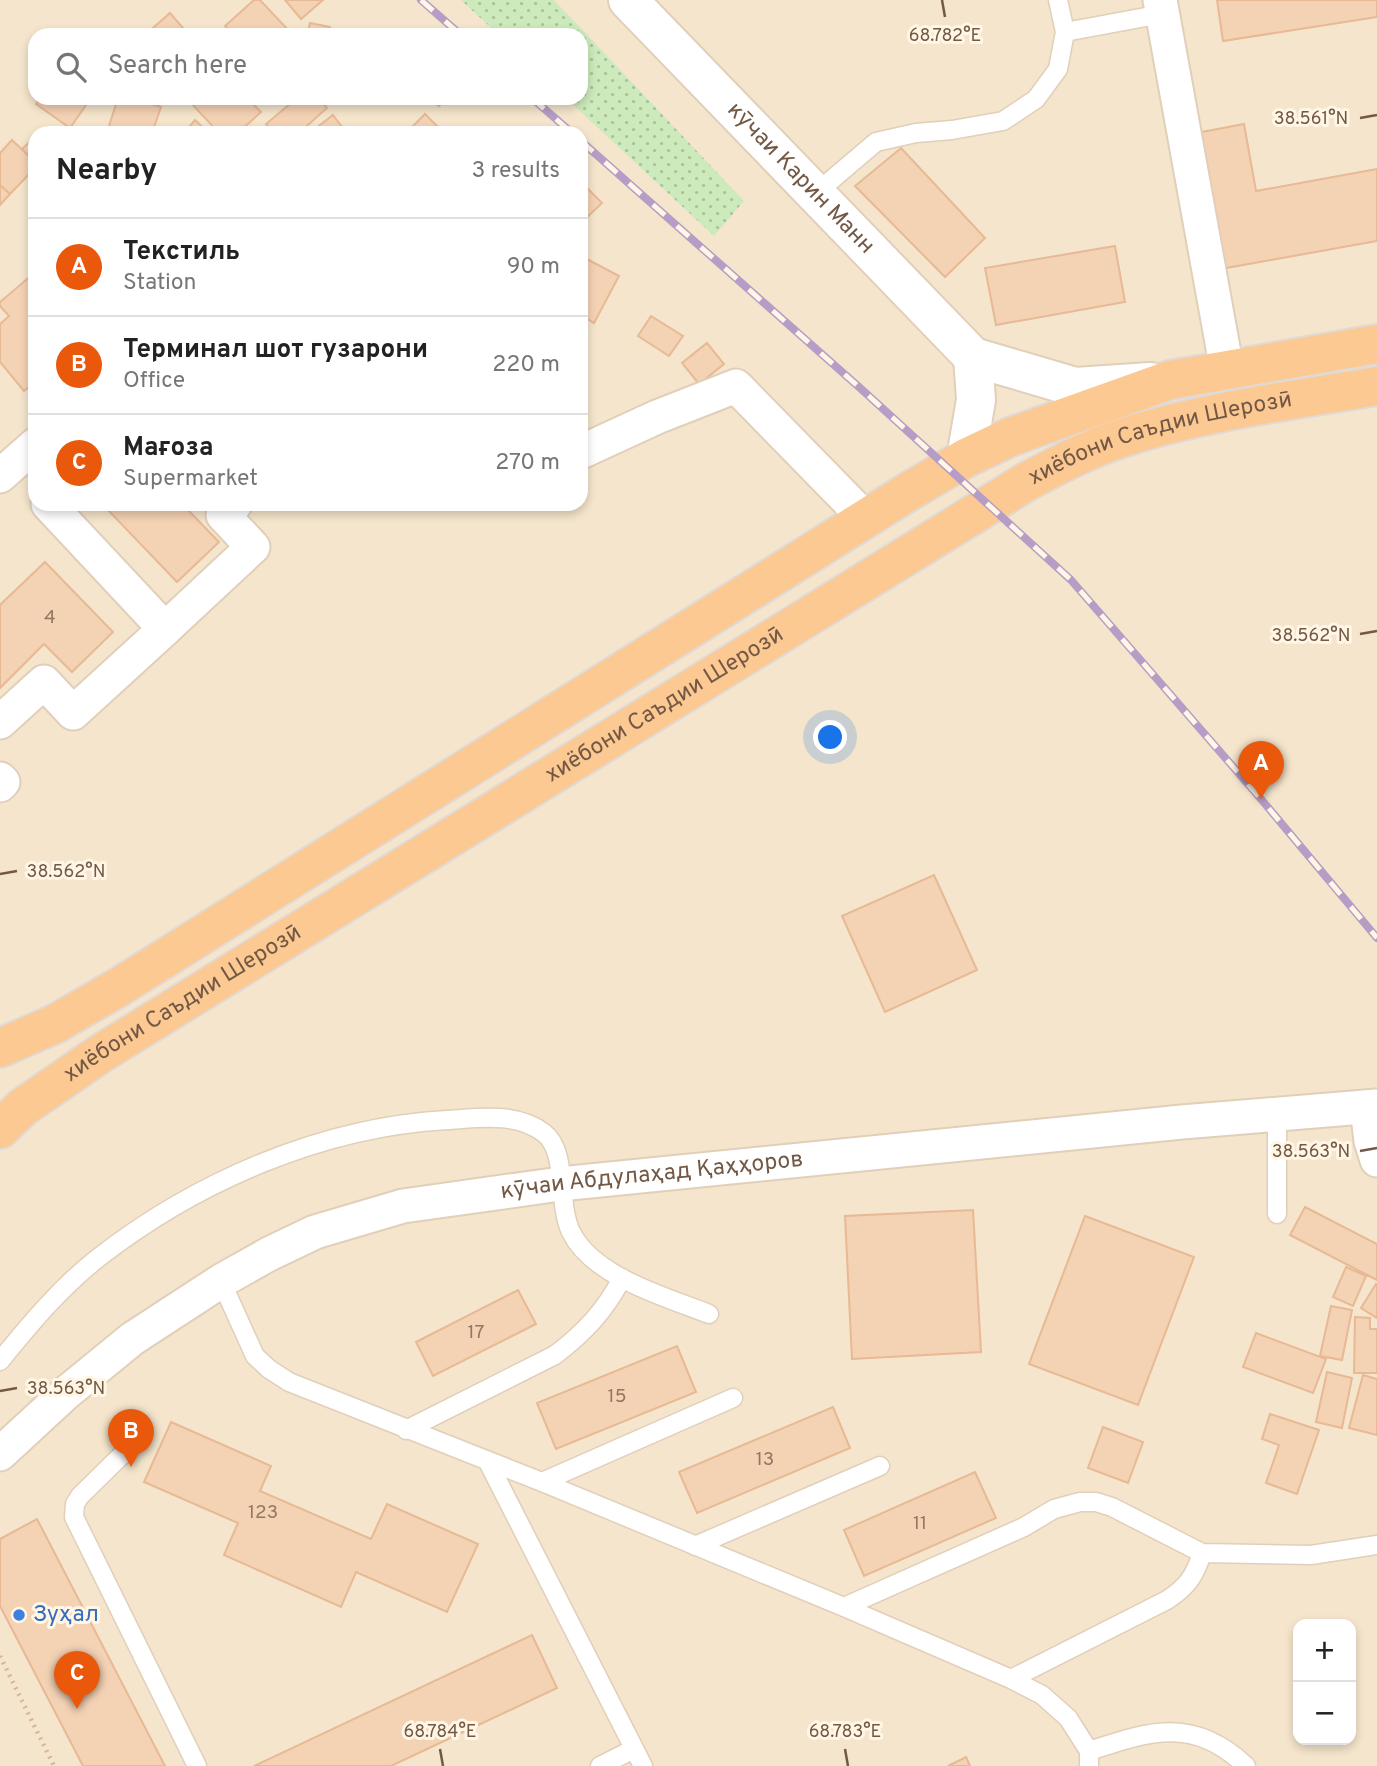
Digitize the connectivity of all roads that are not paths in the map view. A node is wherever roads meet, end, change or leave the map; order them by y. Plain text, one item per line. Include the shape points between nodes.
1 (628, 0) edge
2 (1058, 0) edge
3 (1161, 7) edge
4 (1065, 32) junction
5 (816, 193) junction
6 (1377, 344) edge
7 (973, 357) junction
8 (1227, 370) junction
9 (1170, 380) junction
10 (1377, 386) edge
11 (588, 449) edge
12 (966, 458) junction
13 (16, 462) edge
14 (28, 480) edge
15 (55, 511) edge
16 (227, 511) edge
17 (866, 519) junction
18 (165, 629) junction
19 (0, 722) edge
20 (0, 779) edge
21 (0, 785) edge
22 (0, 1048) edge
23 (1372, 1106) edge
24 (1278, 1114) junction
25 (0, 1129) edge
26 (1377, 1160) edge
27 (561, 1184) junction
28 (1277, 1214) dead end
29 (622, 1278) junction
30 (221, 1281) junction
31 (709, 1314) dead end
32 (0, 1361) edge
33 (733, 1398) dead end
34 (405, 1430) junction
35 (133, 1444) dead end
36 (0, 1454) edge
37 (488, 1462) junction
38 (880, 1466) dead end
39 (542, 1482) junction
40 (1377, 1545) edge
41 (695, 1546) junction
42 (1202, 1553) junction
43 (844, 1607) junction
44 (1011, 1679) junction
45 (634, 1749) junction
46 (1089, 1758) edge
47 (197, 1766) edge
48 (600, 1766) edge
49 (643, 1766) edge
50 (1246, 1766) edge

1 - 5 street, кӯчаи Карин Манн
2 - 4 lane
3 - 4 lane
3 - 8 street
4 - 5 lane via 1058,69 1036,99 1003,121 876,142
5 - 7 street, кӯчаи Карин Манн
6 - 8 highway, хиёбони Саъдии Шерозӣ
7 - 9 street, кӯчаи Карин Манн via 1075,387
7 - 12 street via 976,400
8 - 9 highway, хиёбони Саъдии Шерозӣ
9 - 12 highway, хиёбони Саъдии Шерозӣ via 1010,437
10 - 25 highway, хиёбони Саъдии Шерозӣ via 1186,419 1099,446 1026,482 100,1054 23,1107
11 - 17 street via 736,386
12 - 17 highway, хиёбони Саъдии Шерозӣ
13 - 14 street
15 - 18 street
16 - 18 street via 223,515 253,547
17 - 22 highway, хиёбони Саъдии Шерозӣ via 120,987 55,1024
18 - 19 street via 73,713 44,681
20 - 21 street
23 - 24 street, кӯчаи Абдулаҳад Қаҳҳоров
23 - 26 street via 1371,1141
24 - 27 street, кӯчаи Абдулаҳад Қаҳҳоров
24 - 28 lane
27 - 29 lane via 572,1234 597,1262
27 - 30 street, кӯчаи Абдулаҳад Қаҳҳоров via 404,1206 353,1219 269,1254
27 - 32 lane via 555,1145 534,1126 512,1119 385,1126 276,1158 139,1228 60,1292
29 - 31 lane
29 - 34 lane via 603,1312 555,1355
30 - 34 lane via 245,1336 269,1369 313,1393
30 - 36 street, кӯчаи Абдулаҳад Қаҳҳоров via 116,1352
33 - 39 lane
34 - 37 lane
35 - 47 lane via 80,1496 74,1517
37 - 39 lane
37 - 45 lane
38 - 41 lane
39 - 41 lane
40 - 42 lane via 1291,1556
41 - 43 lane
42 - 43 lane via 1112,1507 1080,1502 1054,1509 1024,1527
42 - 44 lane via 1193,1579 1184,1589
43 - 44 lane
44 - 46 lane via 1056,1706 1078,1731
45 - 48 lane
45 - 49 lane
46 - 50 lane via 1149,1732 1167,1731 1210,1742

